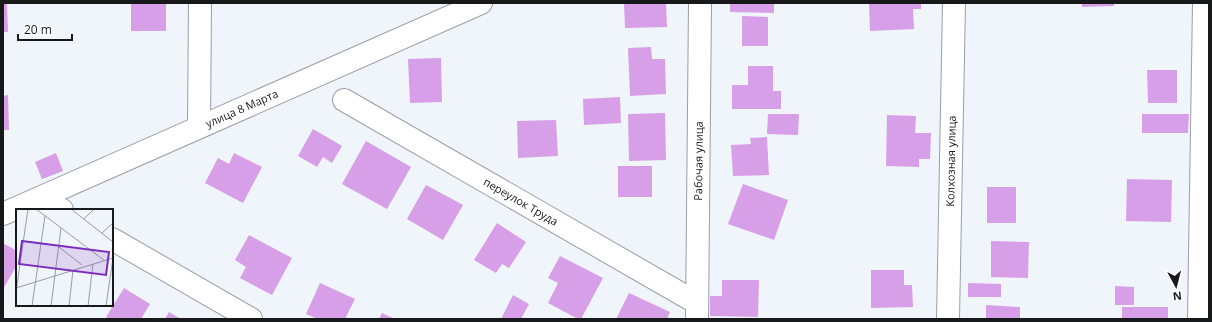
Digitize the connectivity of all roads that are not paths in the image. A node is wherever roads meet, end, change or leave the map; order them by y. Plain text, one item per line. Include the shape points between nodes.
1 (200, 3) edge
2 (480, 3) edge
3 (700, 3) edge
4 (954, 3) edge
5 (1204, 3) edge
6 (460, 7) edge
7 (344, 100) dead end
8 (199, 127) junction
9 (40, 198) junction
10 (60, 209) edge
11 (3, 214) edge
12 (113, 240) edge
13 (697, 311) edge
14 (252, 319) edge
15 (948, 319) edge
16 (1199, 319) edge

1 - 8 street
2 - 6 street, улица 8 Марта
3 - 13 street, Рабочая улица
4 - 15 street, Колхозная улица
5 - 16 street
6 - 8 street, улица 8 Марта
7 - 13 street, переулок Труда
8 - 9 street, улица 8 Марта
9 - 10 street
9 - 11 street, улица 8 Марта
12 - 14 street

